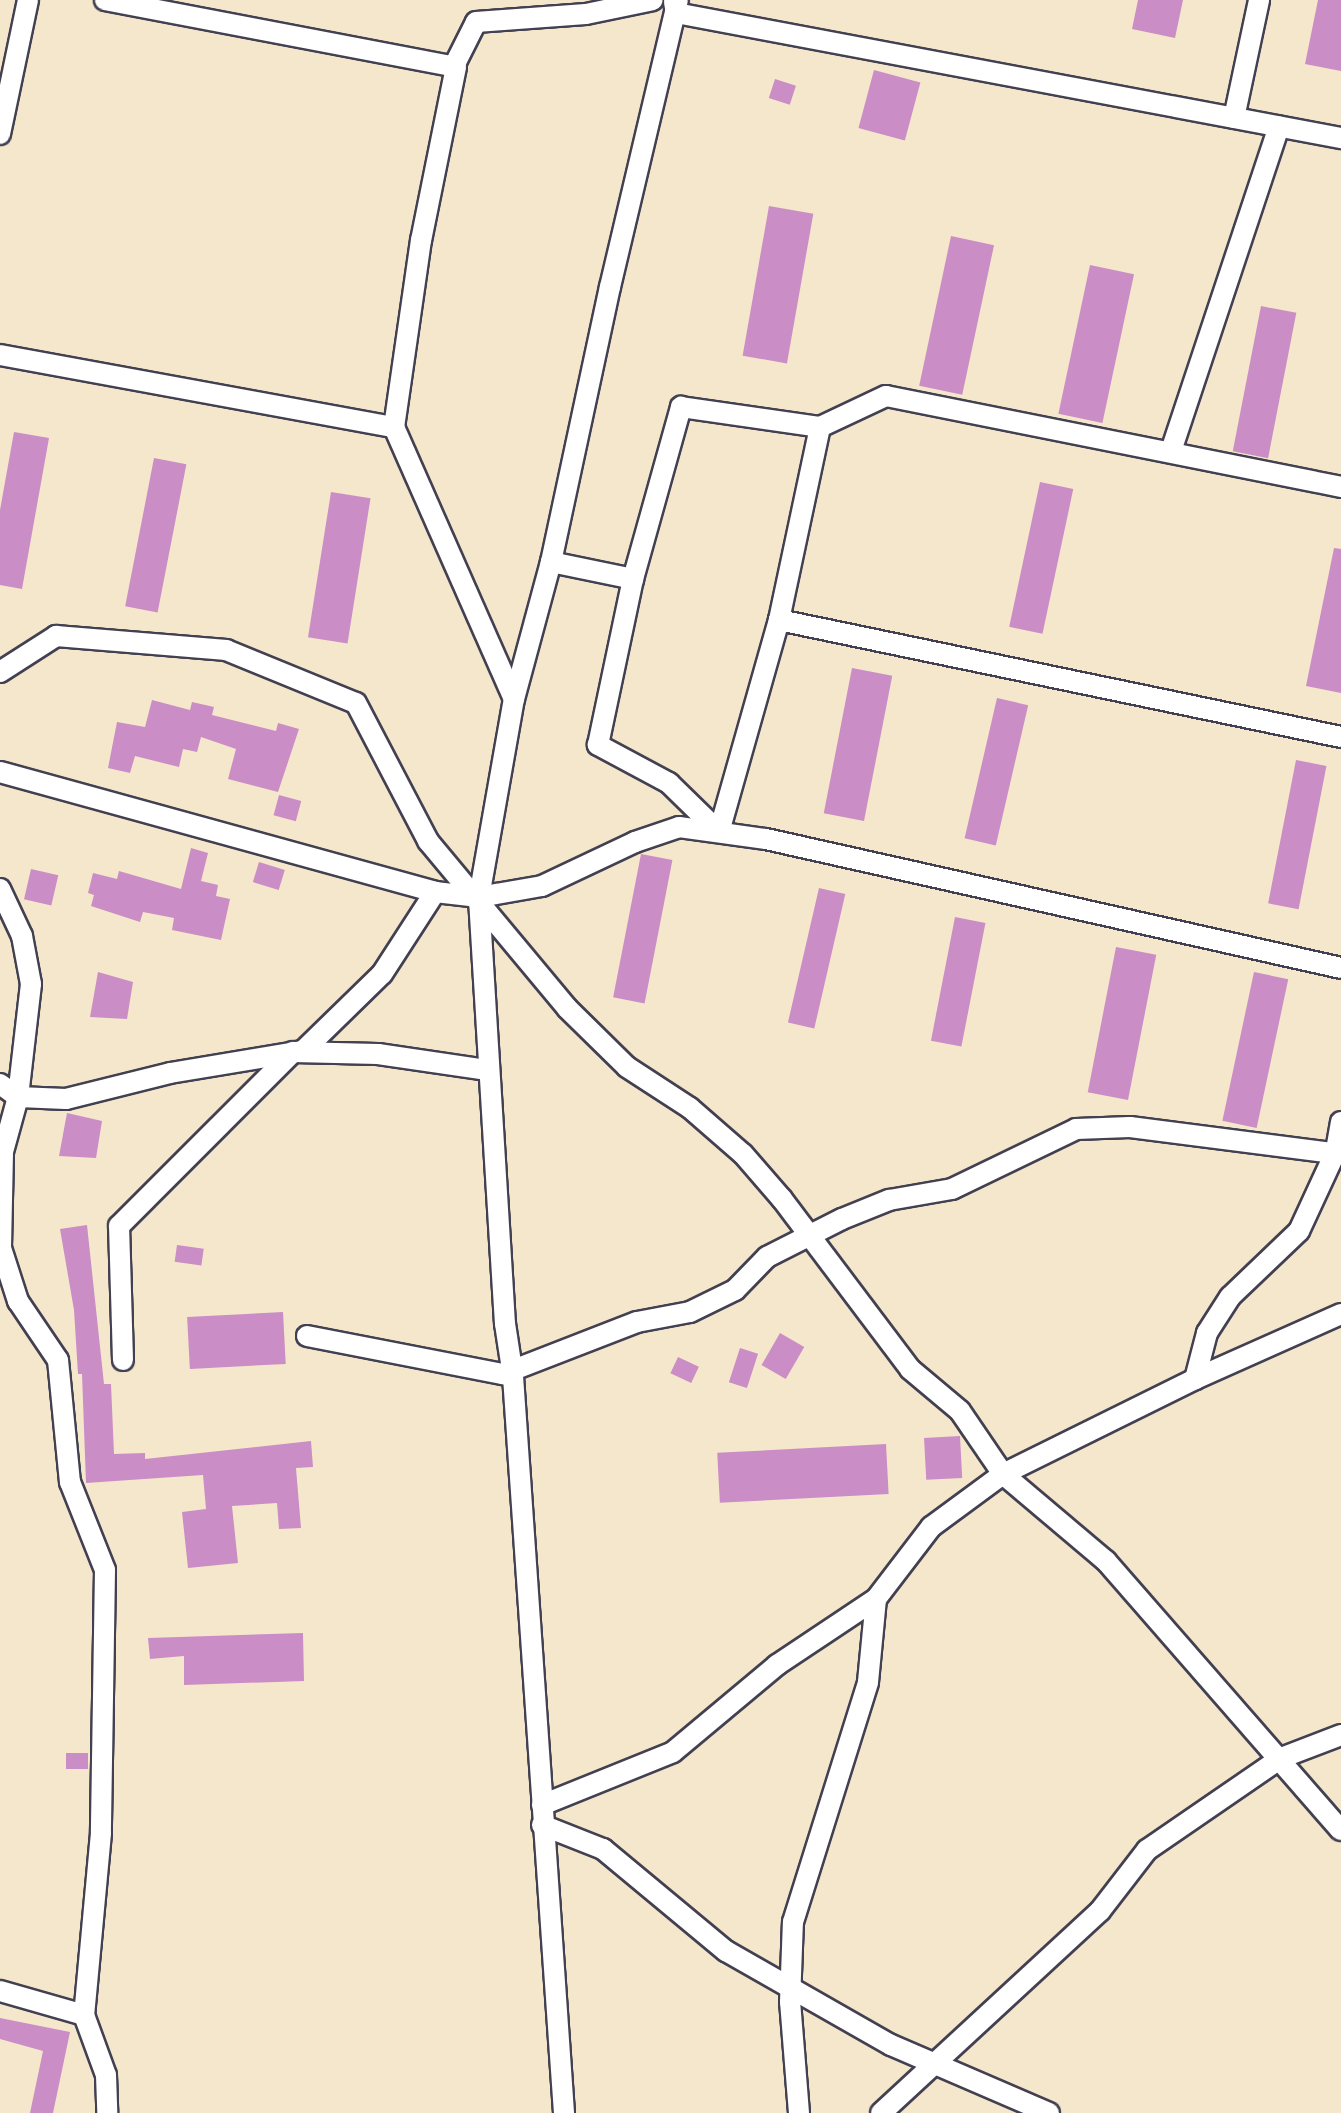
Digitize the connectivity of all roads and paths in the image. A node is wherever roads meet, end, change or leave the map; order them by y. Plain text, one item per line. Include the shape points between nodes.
1 (28, 0) edge
2 (105, 0) edge
3 (653, 0) edge
4 (1259, 0) edge
5 (676, 4) edge
6 (454, 66) junction
7 (1234, 118) junction
8 (1279, 127) junction
9 (0, 134) edge
10 (1341, 138) edge
11 (0, 355) edge
12 (394, 426) junction
13 (820, 427) junction
14 (1171, 451) junction
15 (1341, 487) edge
16 (551, 562) junction
17 (633, 580) junction
18 (779, 620) junction
19 (0, 672) edge
20 (514, 699) junction
21 (1341, 738) edge
22 (0, 772) edge
23 (719, 832) junction
24 (0, 890) edge
25 (435, 892) junction
26 (479, 898) junction
27 (1341, 968) edge
28 (293, 1052) junction
29 (488, 1070) junction
30 (0, 1084) edge
31 (18, 1098) junction
32 (1341, 1122) edge
33 (1338, 1152) edge
34 (808, 1237) junction
35 (2, 1265) edge
36 (1341, 1314) edge
37 (307, 1336) dead end
38 (124, 1360) dead end
39 (509, 1373) junction
40 (1195, 1379) junction
41 (1002, 1474) junction
42 (876, 1599) junction
43 (1341, 1735) edge
44 (1281, 1758) junction
45 (542, 1815) junction
46 (1341, 1830) edge
47 (791, 1988) junction
48 (0, 1991) edge
49 (84, 2016) junction
50 (931, 2064) junction
51 (107, 2113) edge
52 (564, 2113) edge
53 (799, 2113) edge
54 (880, 2113) edge
55 (1049, 2113) edge

1 - 9 street
2 - 6 street
3 - 6 street via 586,14 476,22
4 - 7 street
5 - 7 street
5 - 16 street
6 - 12 street
7 - 8 street
8 - 10 street
8 - 14 street
11 - 12 street
12 - 20 street
13 - 14 street via 886,396
13 - 17 street via 681,406
13 - 18 street
14 - 15 street
16 - 17 street
16 - 20 street
17 - 23 street via 598,745 669,782
18 - 21 street
18 - 23 street
19 - 26 street via 56,636 226,650 356,704 428,841
20 - 26 street
22 - 25 street
23 - 26 street via 678,827 542,886
23 - 27 street
24 - 31 street via 22,936 30,984
25 - 26 street
25 - 28 street via 382,974 303,1051
26 - 29 street
26 - 34 street via 567,1008 627,1067 743,1154
28 - 29 street via 378,1054
28 - 31 street via 66,1099
28 - 38 street via 120,1226
29 - 39 street
30 - 31 street
31 - 35 street via 3,1152
32 - 33 street
33 - 34 street via 1130,1127 1076,1129 952,1188 888,1200
33 - 40 street via 1299,1231 1230,1297 1207,1333
34 - 39 street via 767,1257 735,1290 690,1312 637,1322
34 - 41 street via 910,1369 960,1411
35 - 49 street via 58,1360 70,1482 105,1570 101,1833
36 - 40 street
37 - 39 street
39 - 45 street
40 - 41 street
41 - 42 street via 931,1528
41 - 44 street via 1106,1561
42 - 45 street via 778,1666 674,1752
42 - 47 street via 868,1682 793,1922
43 - 44 street
44 - 46 street
44 - 50 street via 1147,1850 1100,1911
45 - 47 street via 603,1849 726,1951
45 - 52 street
47 - 50 street
47 - 53 street
48 - 49 street
49 - 51 street via 106,2075
50 - 54 street
50 - 55 street

